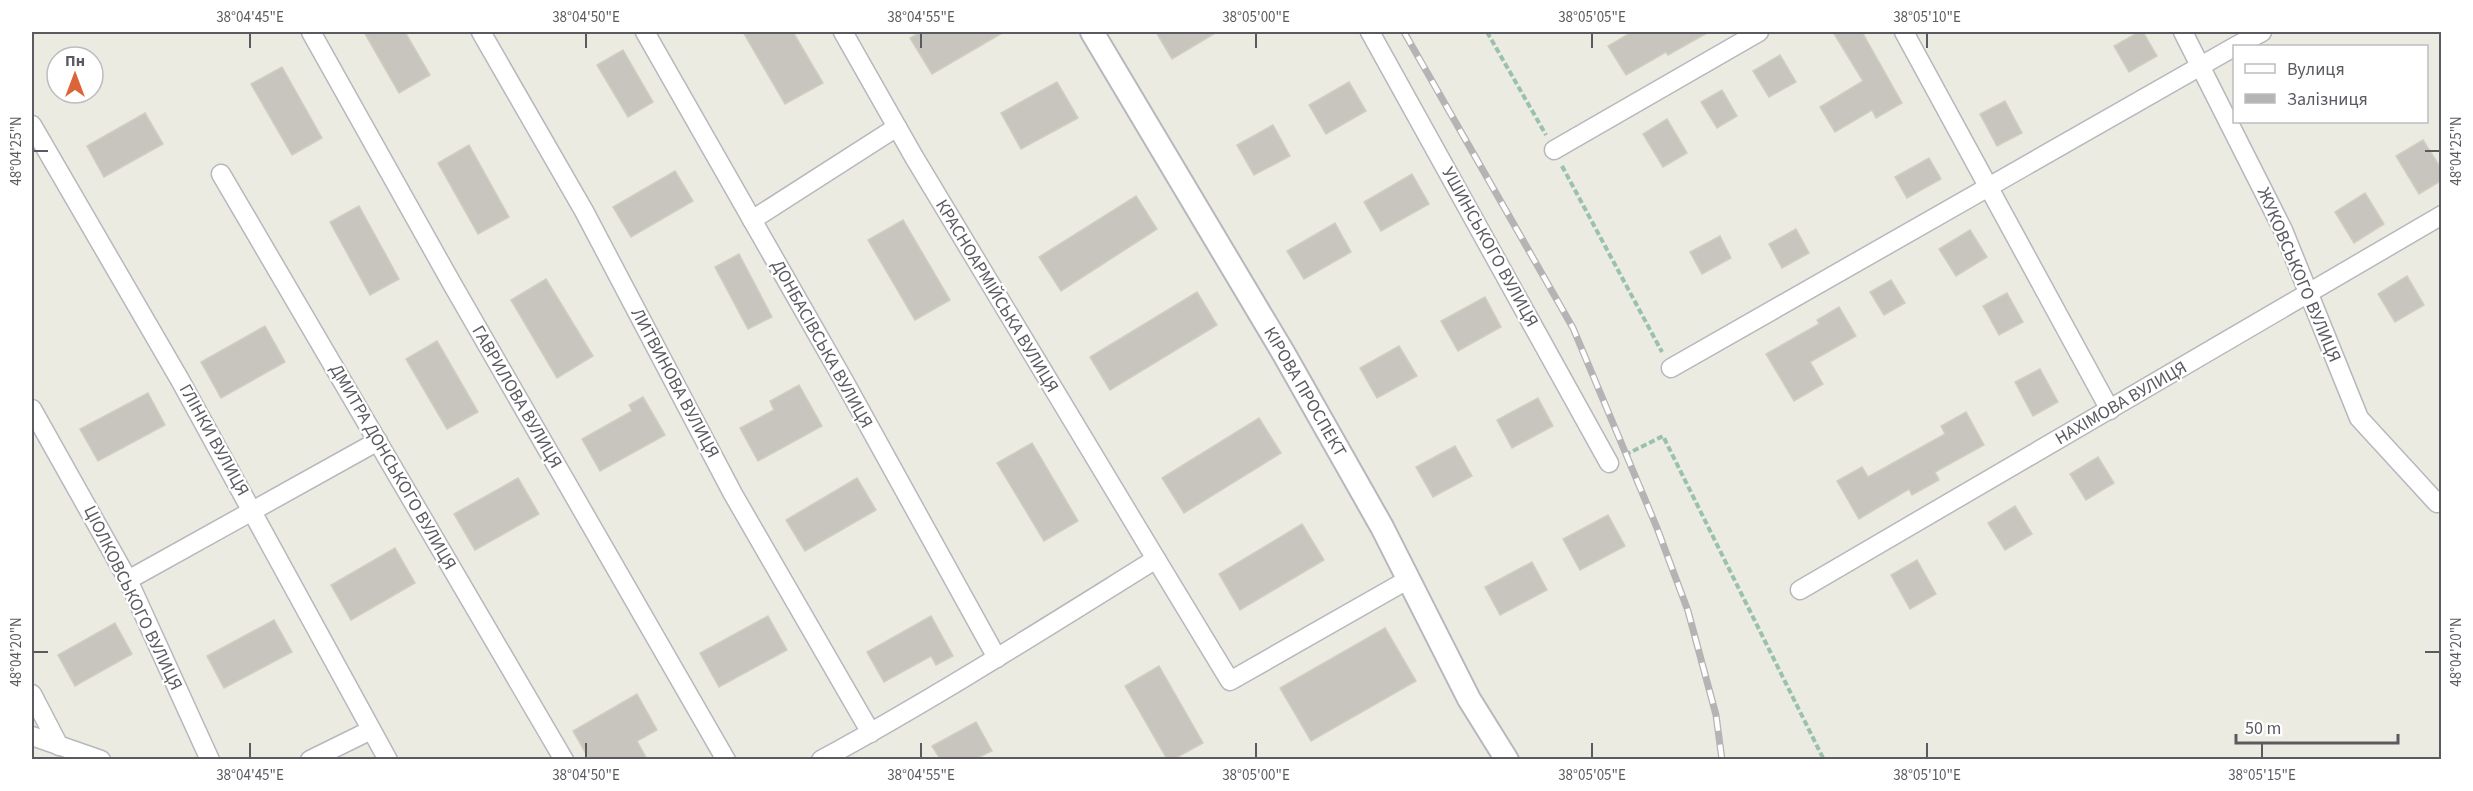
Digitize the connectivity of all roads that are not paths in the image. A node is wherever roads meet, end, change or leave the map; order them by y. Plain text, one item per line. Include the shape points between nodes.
1 (311, 32) edge
2 (481, 32) edge
3 (645, 32) edge
4 (843, 32) edge
5 (1092, 32) edge
6 (1370, 32) edge
7 (1759, 32) edge
8 (1904, 32) edge
9 (2183, 32) edge
10 (2262, 32) edge
11 (2239, 45) edge
12 (2233, 48) edge
13 (2201, 67) junction
14 (32, 124) edge
15 (897, 127) junction
16 (1554, 150) road end
17 (221, 174) dead end
18 (1989, 188) junction
19 (2442, 215) edge
20 (752, 220) junction
21 (2309, 294) junction
22 (1671, 368) road end
23 (32, 409) edge
24 (2110, 410) junction
25 (378, 441) junction
26 (1610, 464) road end
27 (2439, 502) edge
28 (254, 512) junction
29 (1156, 559) junction
30 (1409, 579) junction
31 (128, 580) junction
32 (1800, 590) dead end
33 (997, 658) junction
34 (32, 694) edge
35 (371, 730) junction
36 (871, 733) junction
37 (32, 736) edge
38 (59, 746) junction
39 (101, 759) edge
40 (210, 759) edge
41 (310, 759) edge
42 (388, 759) edge
43 (564, 759) edge
44 (726, 759) edge
45 (821, 759) edge
46 (1507, 759) edge

1 - 44 street, ГАВРИЛОВА ВУЛИЦЯ
2 - 36 street, ЛИТВИНОВА ВУЛИЦЯ via 584,211 733,494
3 - 20 street, ДОНБАСІВСЬКА ВУЛИЦЯ
4 - 15 street, КРАСНОАРМІЙСЬКА ВУЛИЦЯ
5 - 30 street, КІРОВА ПРОСПЕКТ via 1284,354 1383,526
6 - 26 street, УШИНСЬКОГО ВУЛИЦЯ
7 - 16 street
8 - 18 street
9 - 13 street, ЖУКОВСЬКОГО ВУЛИЦЯ
10 - 11 street
12 - 13 street
13 - 18 street
13 - 21 street, ЖУКОВСЬКОГО ВУЛИЦЯ via 2283,230
14 - 28 street, ГЛІНКИ ВУЛИЦЯ
15 - 20 street
15 - 29 street, КРАСНОАРМІЙСЬКА ВУЛИЦЯ
17 - 25 street, ДМИТРА ДОНСЬКОГО ВУЛИЦЯ
18 - 22 street
18 - 24 street
19 - 21 street, НАХІМОВА ВУЛИЦЯ
20 - 33 street, ДОНБАСІВСЬКА ВУЛИЦЯ
21 - 24 street, НАХІМОВА ВУЛИЦЯ
21 - 27 street, ЖУКОВСЬКОГО ВУЛИЦЯ via 2360,418
23 - 31 street, ЦІОЛКОВСЬКОГО ВУЛИЦЯ
24 - 32 street, НАХІМОВА ВУЛИЦЯ
25 - 28 street
25 - 43 street, ДМИТРА ДОНСЬКОГО ВУЛИЦЯ
28 - 31 street
28 - 35 street, ГЛІНКИ ВУЛИЦЯ
29 - 30 street, КРАСНОАРМІЙСЬКА ВУЛИЦЯ via 1230,681
29 - 33 street
30 - 46 street, КІРОВА ПРОСПЕКТ via 1469,699
31 - 40 street, ЦІОЛКОВСЬКОГО ВУЛИЦЯ
33 - 36 street
34 - 38 street
35 - 41 street
35 - 42 street, ГЛІНКИ ВУЛИЦЯ
36 - 45 street
37 - 38 street
38 - 39 street

